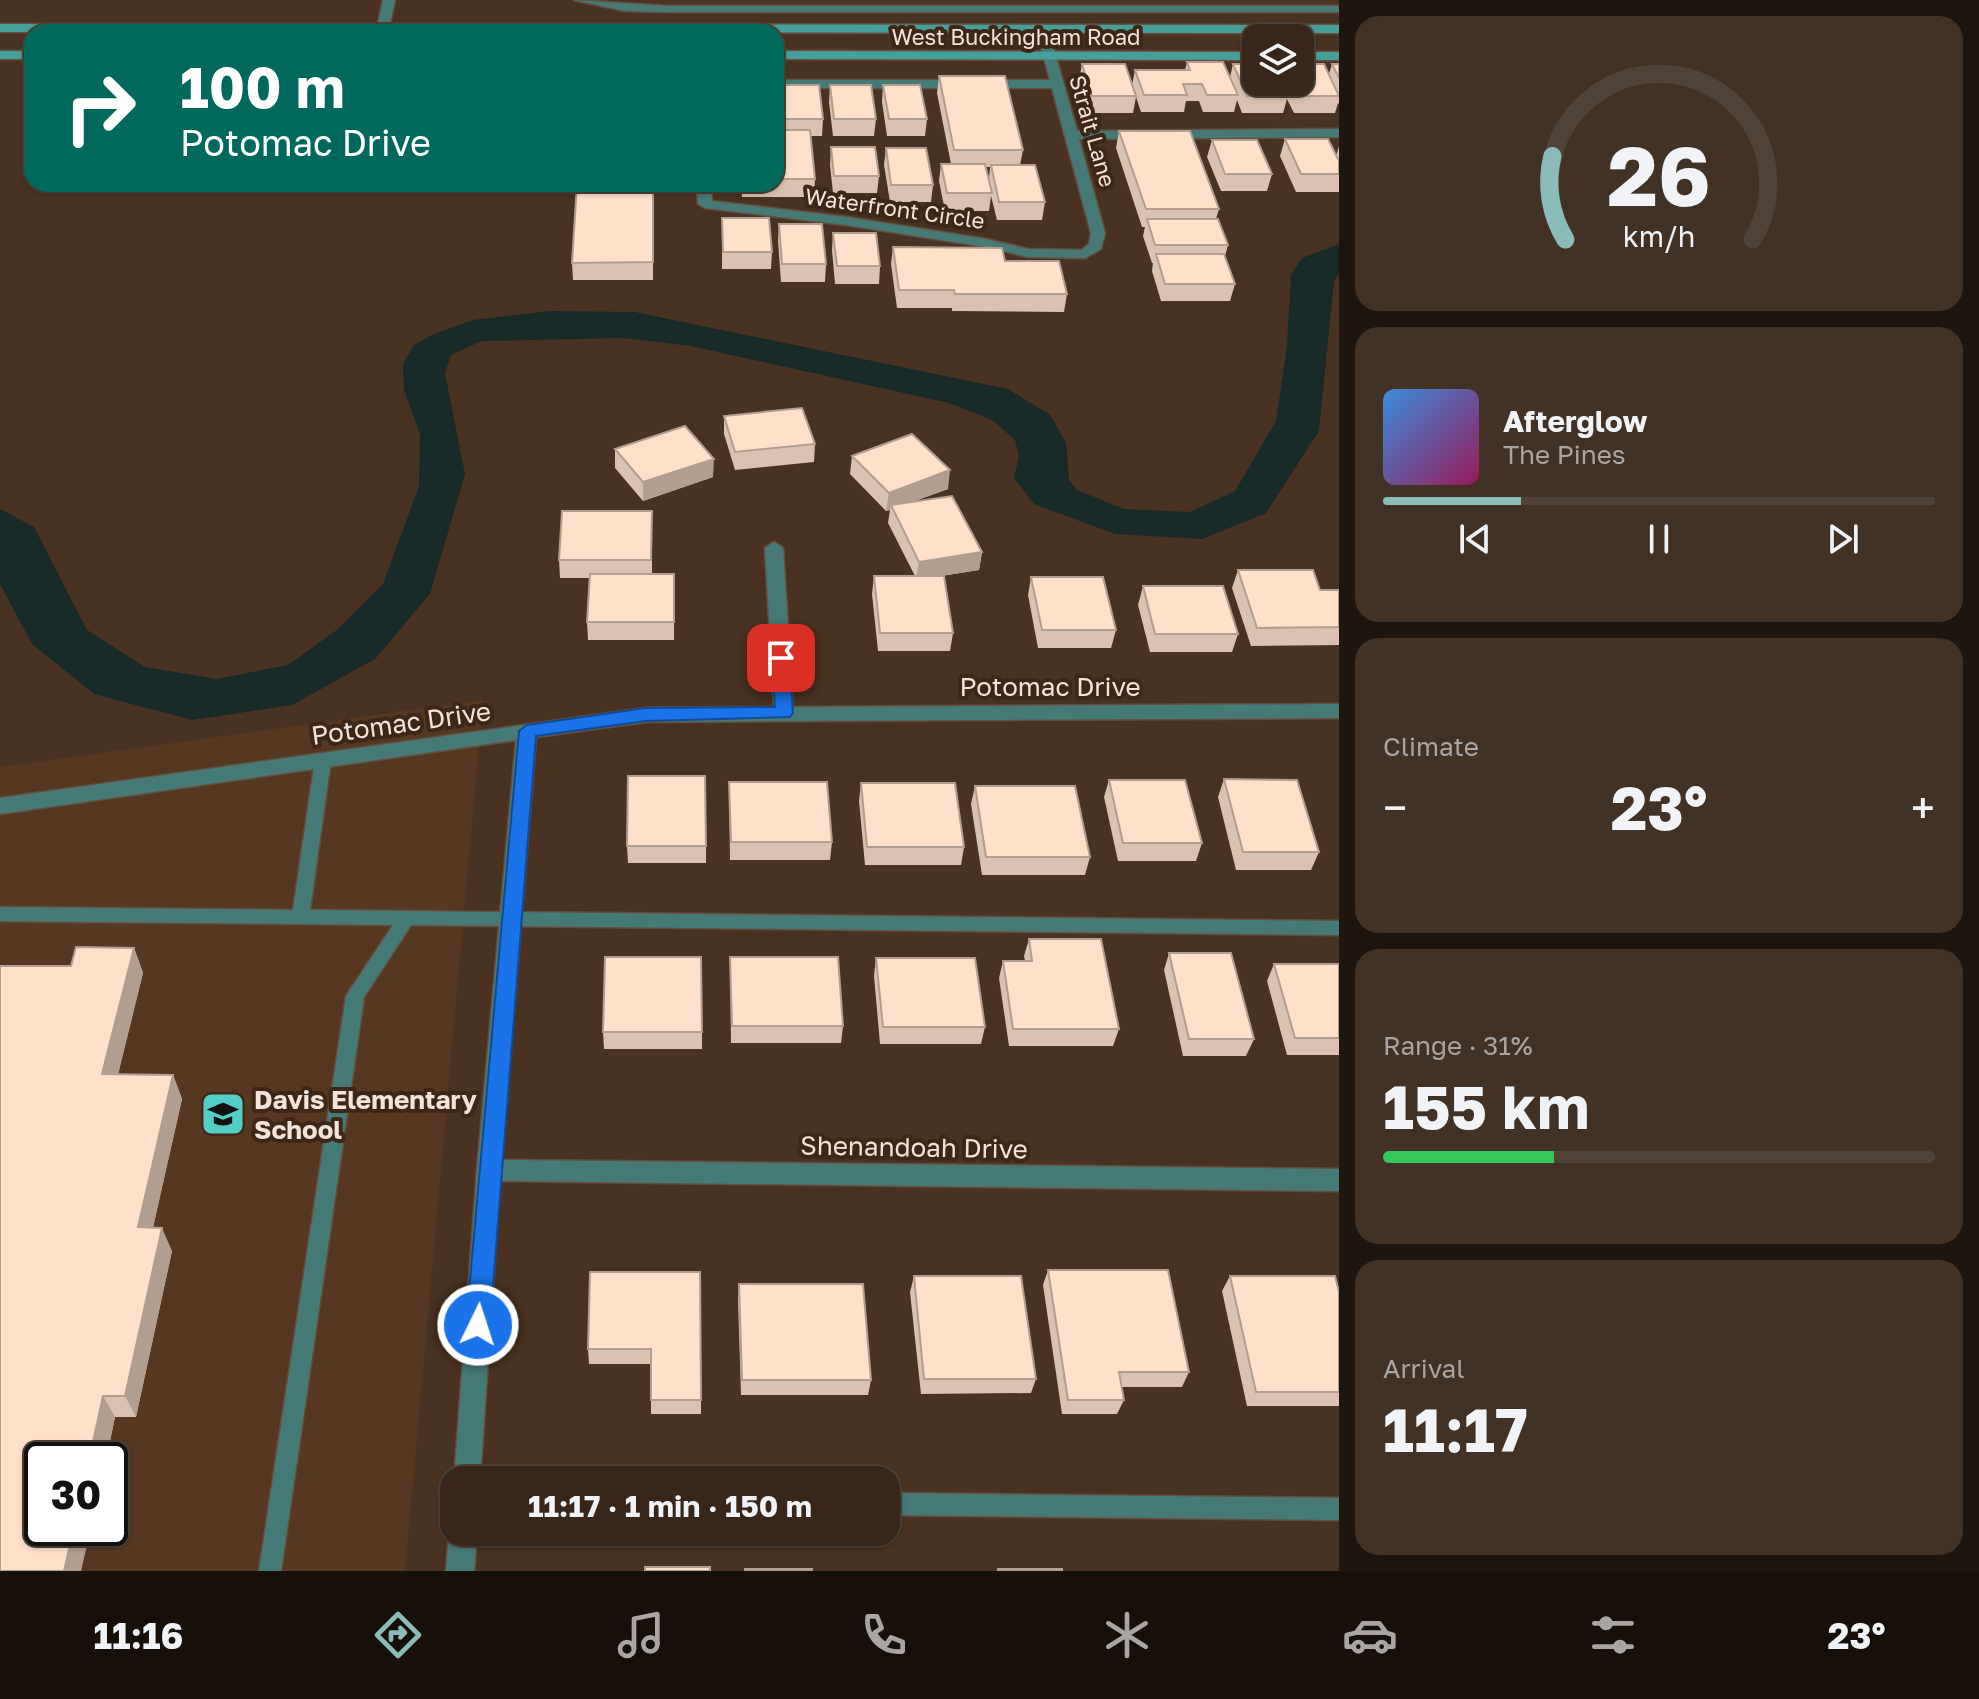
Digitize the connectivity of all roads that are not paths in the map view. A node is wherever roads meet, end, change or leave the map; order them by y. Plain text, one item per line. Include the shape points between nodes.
1 (389, 0) edge
2 (579, 0) edge
3 (1339, 9) edge
4 (383, 24) edge
5 (0, 28) edge
6 (24, 28) edge
7 (784, 29) edge
8 (1042, 29) junction
9 (1339, 29) edge
10 (0, 55) edge
11 (24, 55) edge
12 (784, 55) edge
13 (1049, 56) junction
14 (1242, 56) edge
15 (1314, 56) edge
16 (1339, 56) edge
17 (784, 84) edge
18 (1057, 84) junction
19 (1339, 133) edge
20 (1072, 135) junction
21 (704, 192) edge
22 (1096, 246) joint
23 (774, 548) dead end
24 (1339, 711) edge
25 (784, 713) junction
26 (527, 731) junction
27 (323, 760) junction
28 (0, 806) edge
29 (0, 914) edge
30 (300, 918) junction
31 (405, 920) junction
32 (511, 921) junction
33 (1339, 928) edge
34 (489, 1170) junction
35 (1339, 1180) edge
36 (468, 1466) edge
37 (900, 1504) edge
38 (1339, 1509) edge
39 (462, 1546) edge
40 (270, 1571) edge
41 (460, 1571) edge

1 - 4 street
2 - 3 lane via 667,9
5 - 6 main road, West Buckingham Road
7 - 8 main road, West Buckingham Road
8 - 9 main road, West Buckingham Road
8 - 13 street, Strait Lane
10 - 11 main road
12 - 13 main road, West Buckingham Road
13 - 14 main road, West Buckingham Road
13 - 18 street, Strait Lane
15 - 16 main road
17 - 18 street
18 - 20 street, Strait Lane
19 - 20 street
20 - 22 street, Strait Lane via 1098,233
21 - 22 street, Waterfront Circle via 705,204 846,221 1028,253 1085,254
23 - 25 street
24 - 25 street, Potomac Drive
25 - 26 street, Potomac Drive via 646,715
26 - 27 street, Potomac Drive
26 - 32 street
27 - 28 street, Potomac Drive
27 - 30 lane
29 - 30 lane
30 - 31 lane
31 - 32 lane
31 - 40 lane via 355,996
32 - 33 lane
32 - 34 street
34 - 35 street, Shenandoah Drive
34 - 36 street
37 - 38 lane
39 - 41 street

